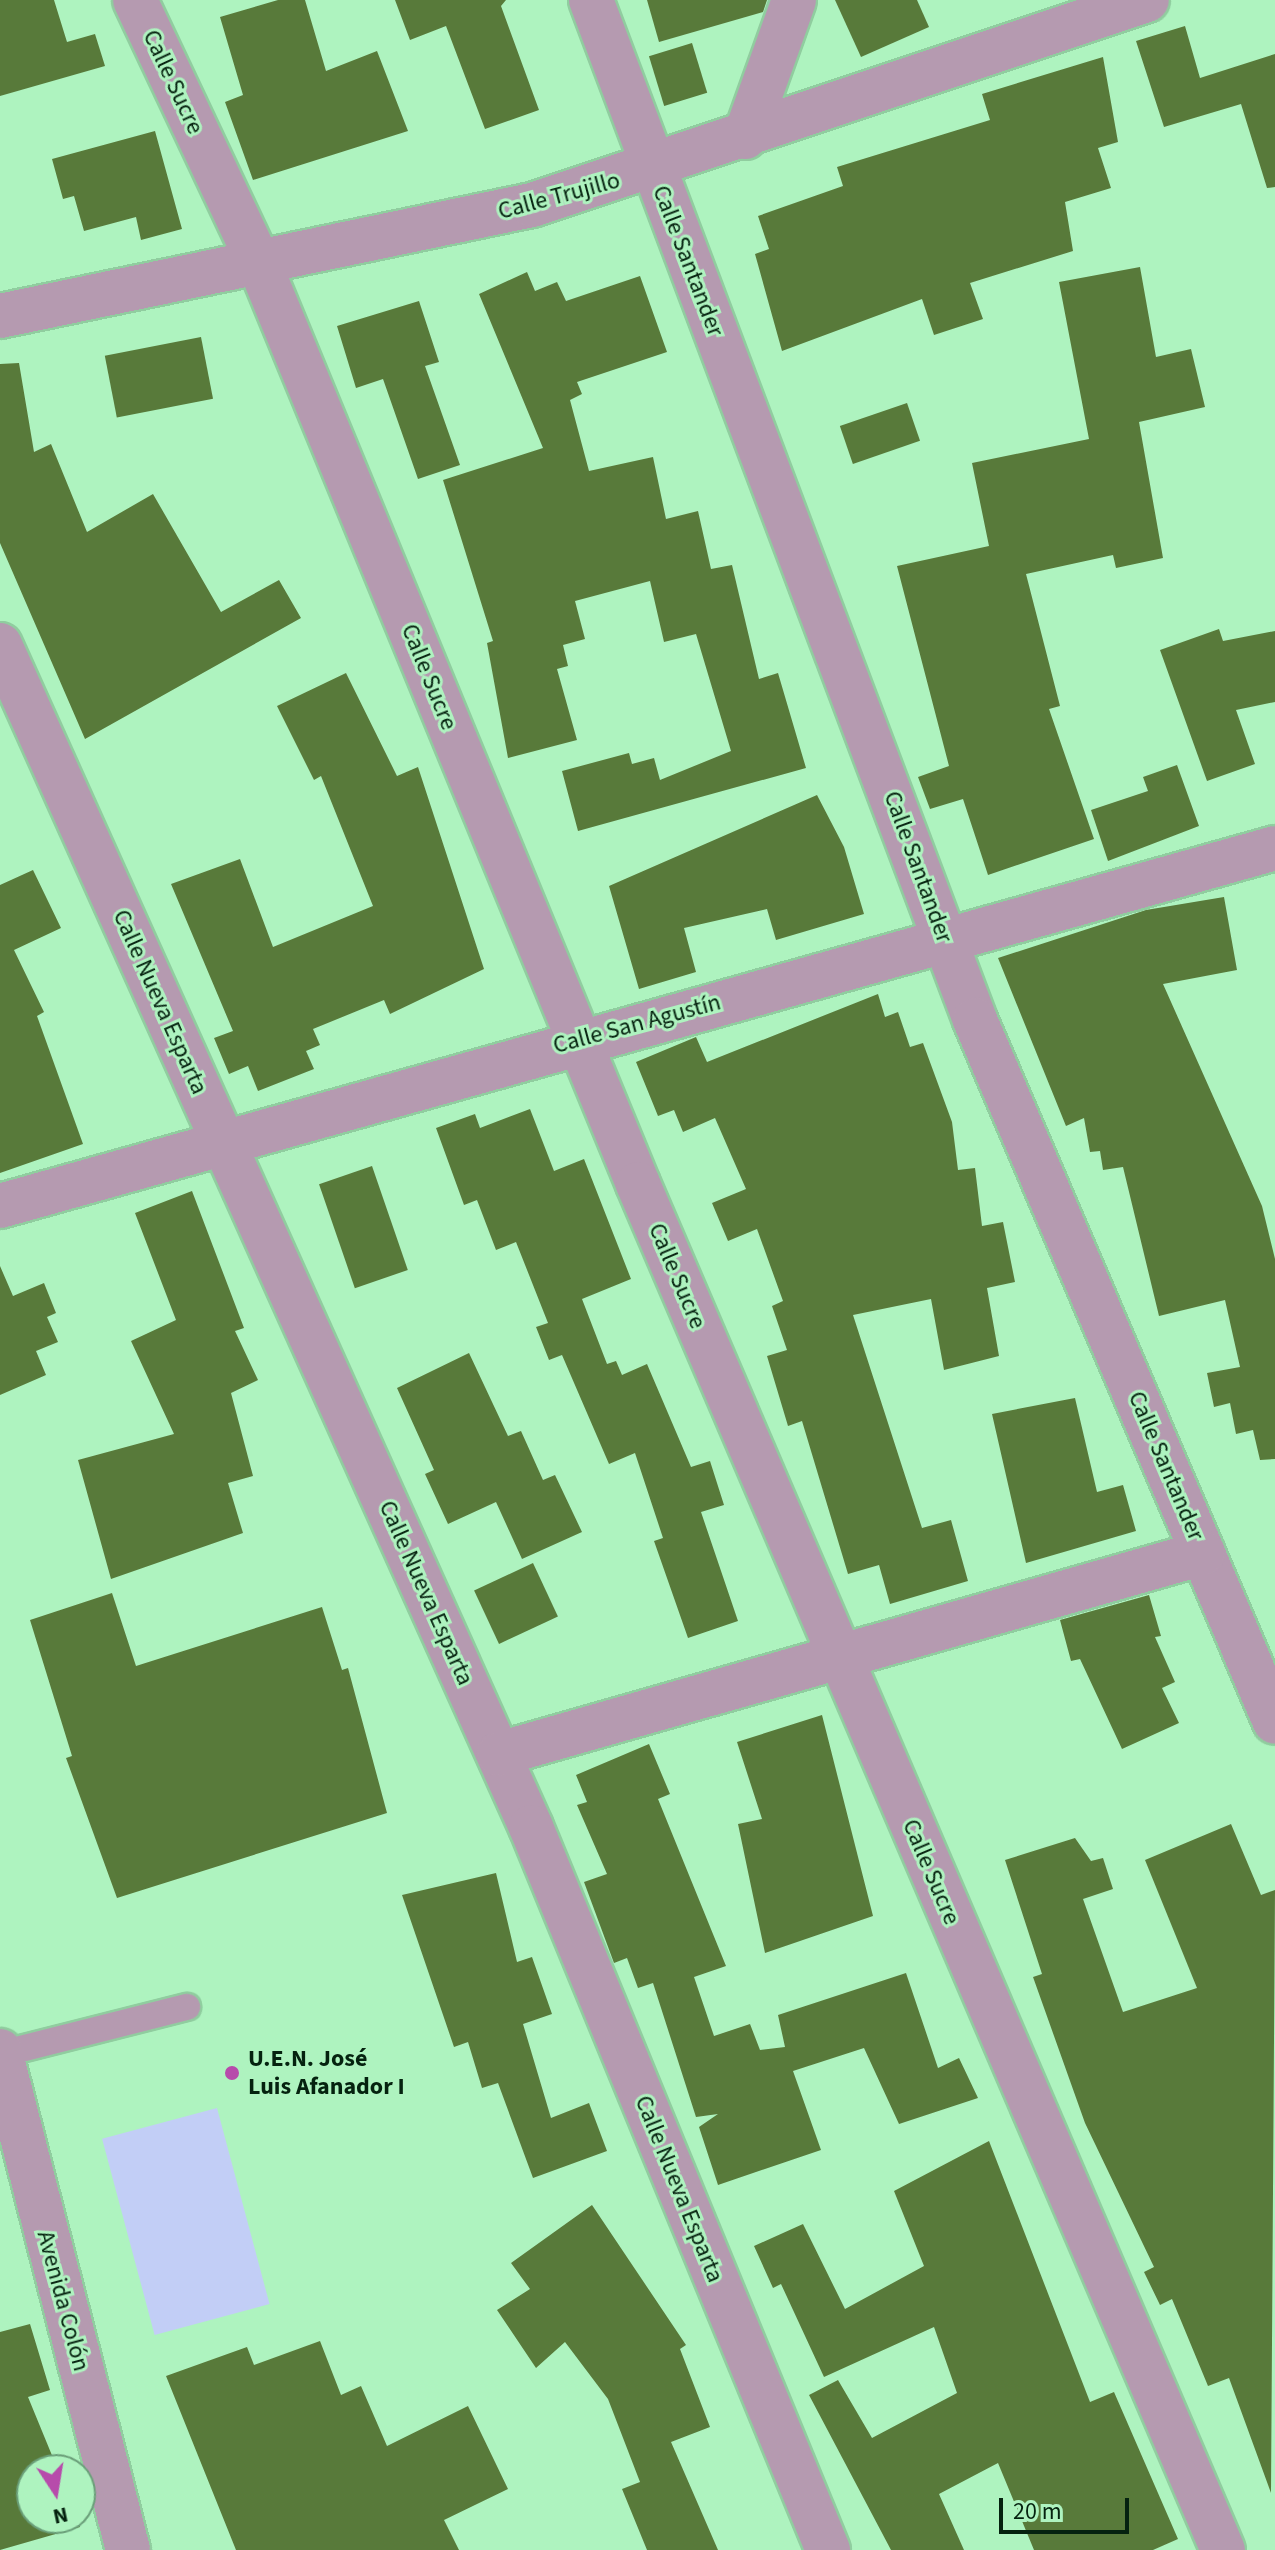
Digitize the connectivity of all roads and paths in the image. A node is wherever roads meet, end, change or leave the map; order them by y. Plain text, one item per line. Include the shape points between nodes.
1 (135, 0) edge
2 (591, 0) edge
3 (794, 0) edge
4 (1147, 0) edge
5 (745, 137) junction
6 (653, 169) junction
7 (259, 263) junction
8 (0, 316) edge
9 (0, 645) edge
10 (1275, 848) edge
11 (945, 938) junction
12 (579, 1039) junction
13 (222, 1138) junction
14 (0, 1206) edge
15 (1203, 1553) junction
16 (839, 1657) junction
17 (1274, 1717) edge
18 (499, 1754) junction
19 (187, 2007) dead end
20 (0, 2052) edge
21 (128, 2550) edge
22 (828, 2550) edge
23 (1223, 2550) edge

1 - 7 street, Calle Sucre
2 - 6 street, Calle Santander
3 - 5 street
4 - 5 street, Calle Trujillo
5 - 6 street, Calle Trujillo
6 - 7 street, Calle Trujillo via 532,205
6 - 11 street, Calle Santander
7 - 8 street, Calle Trujillo
7 - 12 street, Calle Sucre
9 - 13 street, Calle Nueva Esparta
10 - 11 street, Calle San Agustín
11 - 12 street, Calle San Agustín
11 - 15 street, Calle Santander
12 - 13 street, Calle San Agustín
12 - 16 street, Calle Sucre
13 - 14 street, Calle San Agustín
13 - 18 street, Calle Nueva Esparta
15 - 16 street
15 - 17 street, Calle Santander
16 - 18 street
16 - 23 street, Calle Sucre
18 - 22 street, Calle Nueva Esparta
19 - 20 lane
20 - 21 street, Avenida Colón

